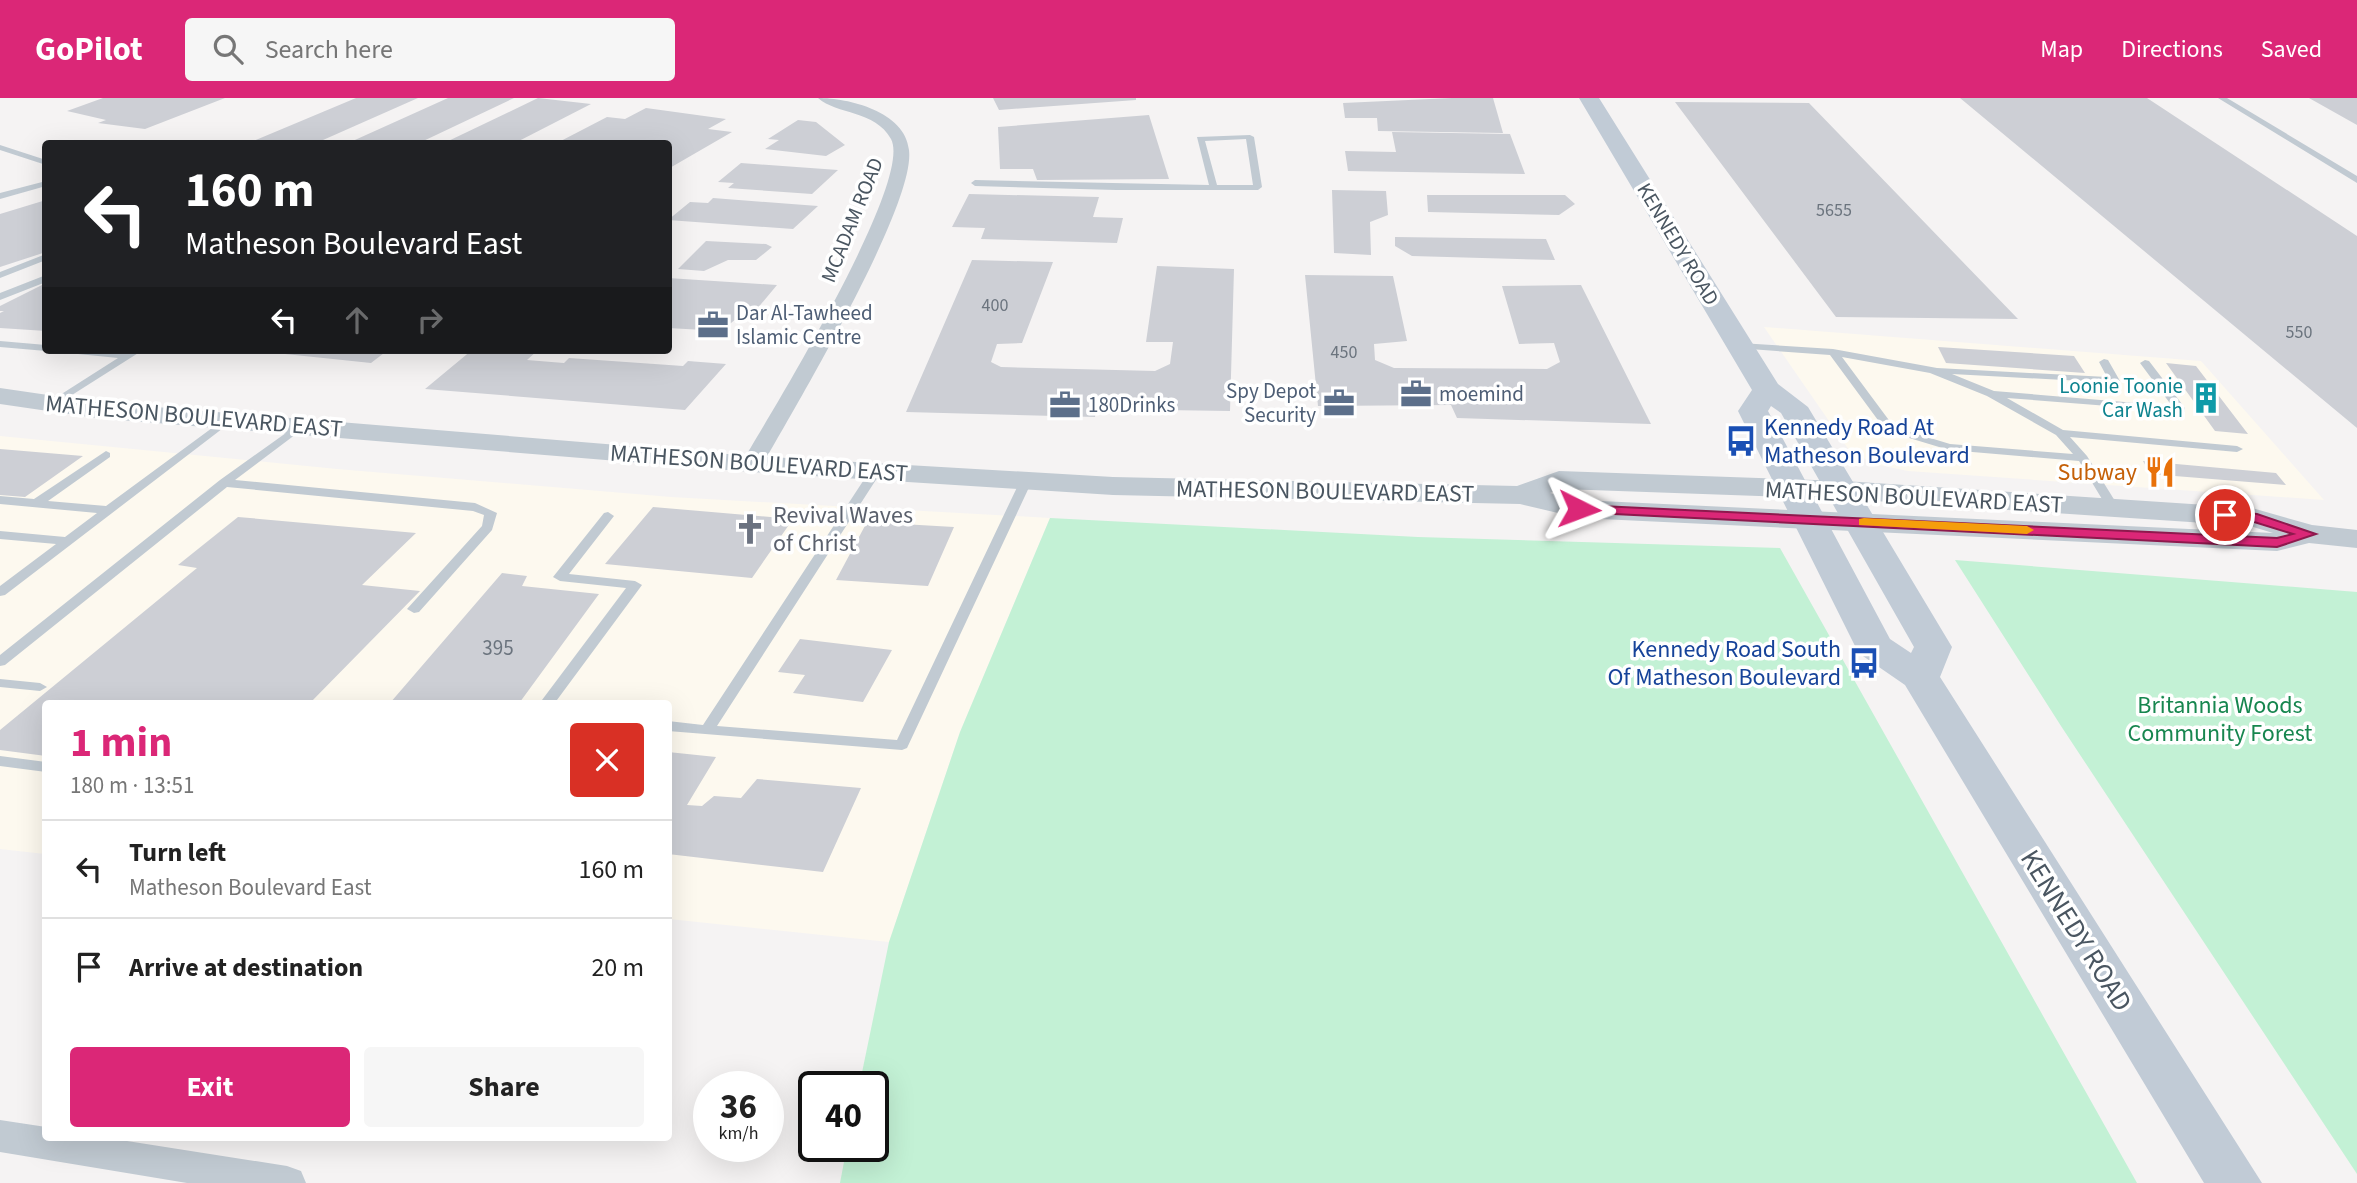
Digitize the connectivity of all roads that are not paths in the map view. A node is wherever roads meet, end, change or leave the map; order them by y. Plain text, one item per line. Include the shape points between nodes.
1 (825, 98) edge
2 (1590, 98) edge
3 (2221, 98) edge
4 (0, 147) edge
5 (42, 162) edge
6 (2357, 180) edge
7 (975, 183) dead end
8 (42, 184) edge
9 (1214, 188) junction
10 (0, 196) edge
11 (42, 259) edge
12 (0, 275) edge
13 (42, 280) edge
14 (0, 298) edge
15 (0, 344) edge
16 (1740, 346) junction
17 (42, 348) edge
18 (1833, 352) junction
19 (132, 354) edge
20 (2104, 362) dead end
21 (2146, 363) dead end
22 (1933, 370) junction
23 (1767, 390) junction
24 (1991, 394) junction
25 (0, 397) edge
26 (53, 404) junction
27 (227, 420) junction
28 (300, 426) junction
29 (2060, 433) junction
30 (2237, 449) dead end
31 (106, 455) dead end
32 (2083, 458) junction
33 (752, 464) junction
34 (875, 472) junction
35 (1026, 481) junction
36 (224, 483) junction
37 (1844, 490) junction
38 (0, 500) edge
39 (37, 503) junction
40 (1801, 504) junction
41 (2114, 509) junction
42 (109, 510) junction
43 (608, 516) dead end
44 (1863, 522) junction
45 (2309, 534) junction
46 (0, 535) edge
47 (2357, 539) edge
48 (68, 541) junction
49 (0, 592) edge
50 (414, 609) dead end
51 (0, 662) edge
52 (1920, 677) junction
53 (0, 682) edge
54 (40, 688) dead end
55 (549, 700) edge
56 (672, 726) edge
57 (707, 730) junction
58 (0, 761) edge
59 (42, 766) edge
60 (0, 1136) edge
61 (287, 1183) edge
62 (2234, 1183) edge

1 - 33 street, MCADAM ROAD via 860,110 889,128 902,149 902,161 846,296
2 - 16 main road, KENNEDY ROAD
3 - 6 lane
4 - 5 lane
7 - 9 lane
8 - 10 lane
9 - 9 lane via 1258,187 1250,137 1200,139
11 - 12 lane
13 - 14 lane
15 - 17 lane
16 - 18 lane
16 - 23 main road, KENNEDY ROAD
18 - 22 lane
18 - 32 lane via 1890,429 1948,447
19 - 26 lane
20 - 22 lane via 2115,381
21 - 24 lane via 2180,410
22 - 24 lane
23 - 37 main road, KENNEDY ROAD via 1793,408
23 - 40 main road, KENNEDY ROAD via 1753,411
24 - 29 lane
25 - 26 street, MATHESON BOULEVARD EAST
26 - 27 street, MATHESON BOULEVARD EAST
27 - 28 street, MATHESON BOULEVARD EAST
27 - 42 lane
28 - 33 street, MATHESON BOULEVARD EAST
28 - 36 lane
29 - 30 lane
29 - 32 lane
31 - 39 lane
32 - 41 lane
33 - 34 street, MATHESON BOULEVARD EAST
34 - 35 street, MATHESON BOULEVARD EAST
34 - 57 lane
35 - 40 street, MATHESON BOULEVARD EAST via 1520,495 1579,509
35 - 57 lane via 902,745
36 - 50 lane via 475,507 491,513 488,527
36 - 51 lane
37 - 40 street, MATHESON BOULEVARD EAST
37 - 41 street, MATHESON BOULEVARD EAST
37 - 44 main road, KENNEDY ROAD
38 - 39 lane
39 - 42 lane
40 - 44 street, MATHESON BOULEVARD EAST
40 - 52 main road, KENNEDY ROAD via 1874,646
41 - 45 street, MATHESON BOULEVARD EAST via 2252,517
42 - 48 lane
43 - 55 lane via 560,577 635,585
44 - 45 street, MATHESON BOULEVARD EAST via 2277,542
44 - 52 main road, KENNEDY ROAD via 1933,647
45 - 47 street, MATHESON BOULEVARD EAST
46 - 48 lane
48 - 49 lane
52 - 62 main road, KENNEDY ROAD
53 - 54 lane
56 - 57 lane
58 - 59 lane
60 - 61 street

